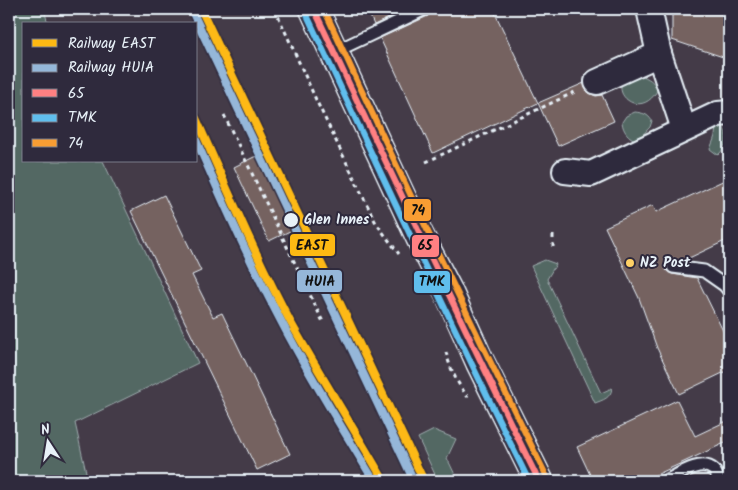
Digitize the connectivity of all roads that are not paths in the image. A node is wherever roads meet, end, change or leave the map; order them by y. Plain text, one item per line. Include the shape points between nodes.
1 (314, 9) edge
2 (425, 9) edge
3 (649, 9) edge
4 (334, 52) junction
5 (659, 54) junction
6 (597, 82) road end
7 (729, 114) edge
8 (684, 129) junction
9 (565, 171) dead end
10 (673, 267) dead end
11 (729, 291) edge
12 (539, 481) edge
13 (666, 481) edge
14 (720, 481) edge

1 - 4 main road
2 - 4 lane
3 - 5 street
4 - 12 main road
5 - 6 street
5 - 8 street
7 - 8 street via 718,114
8 - 9 street via 591,174
10 - 11 lane via 704,271
13 - 14 lane via 692,468 705,466 714,470

